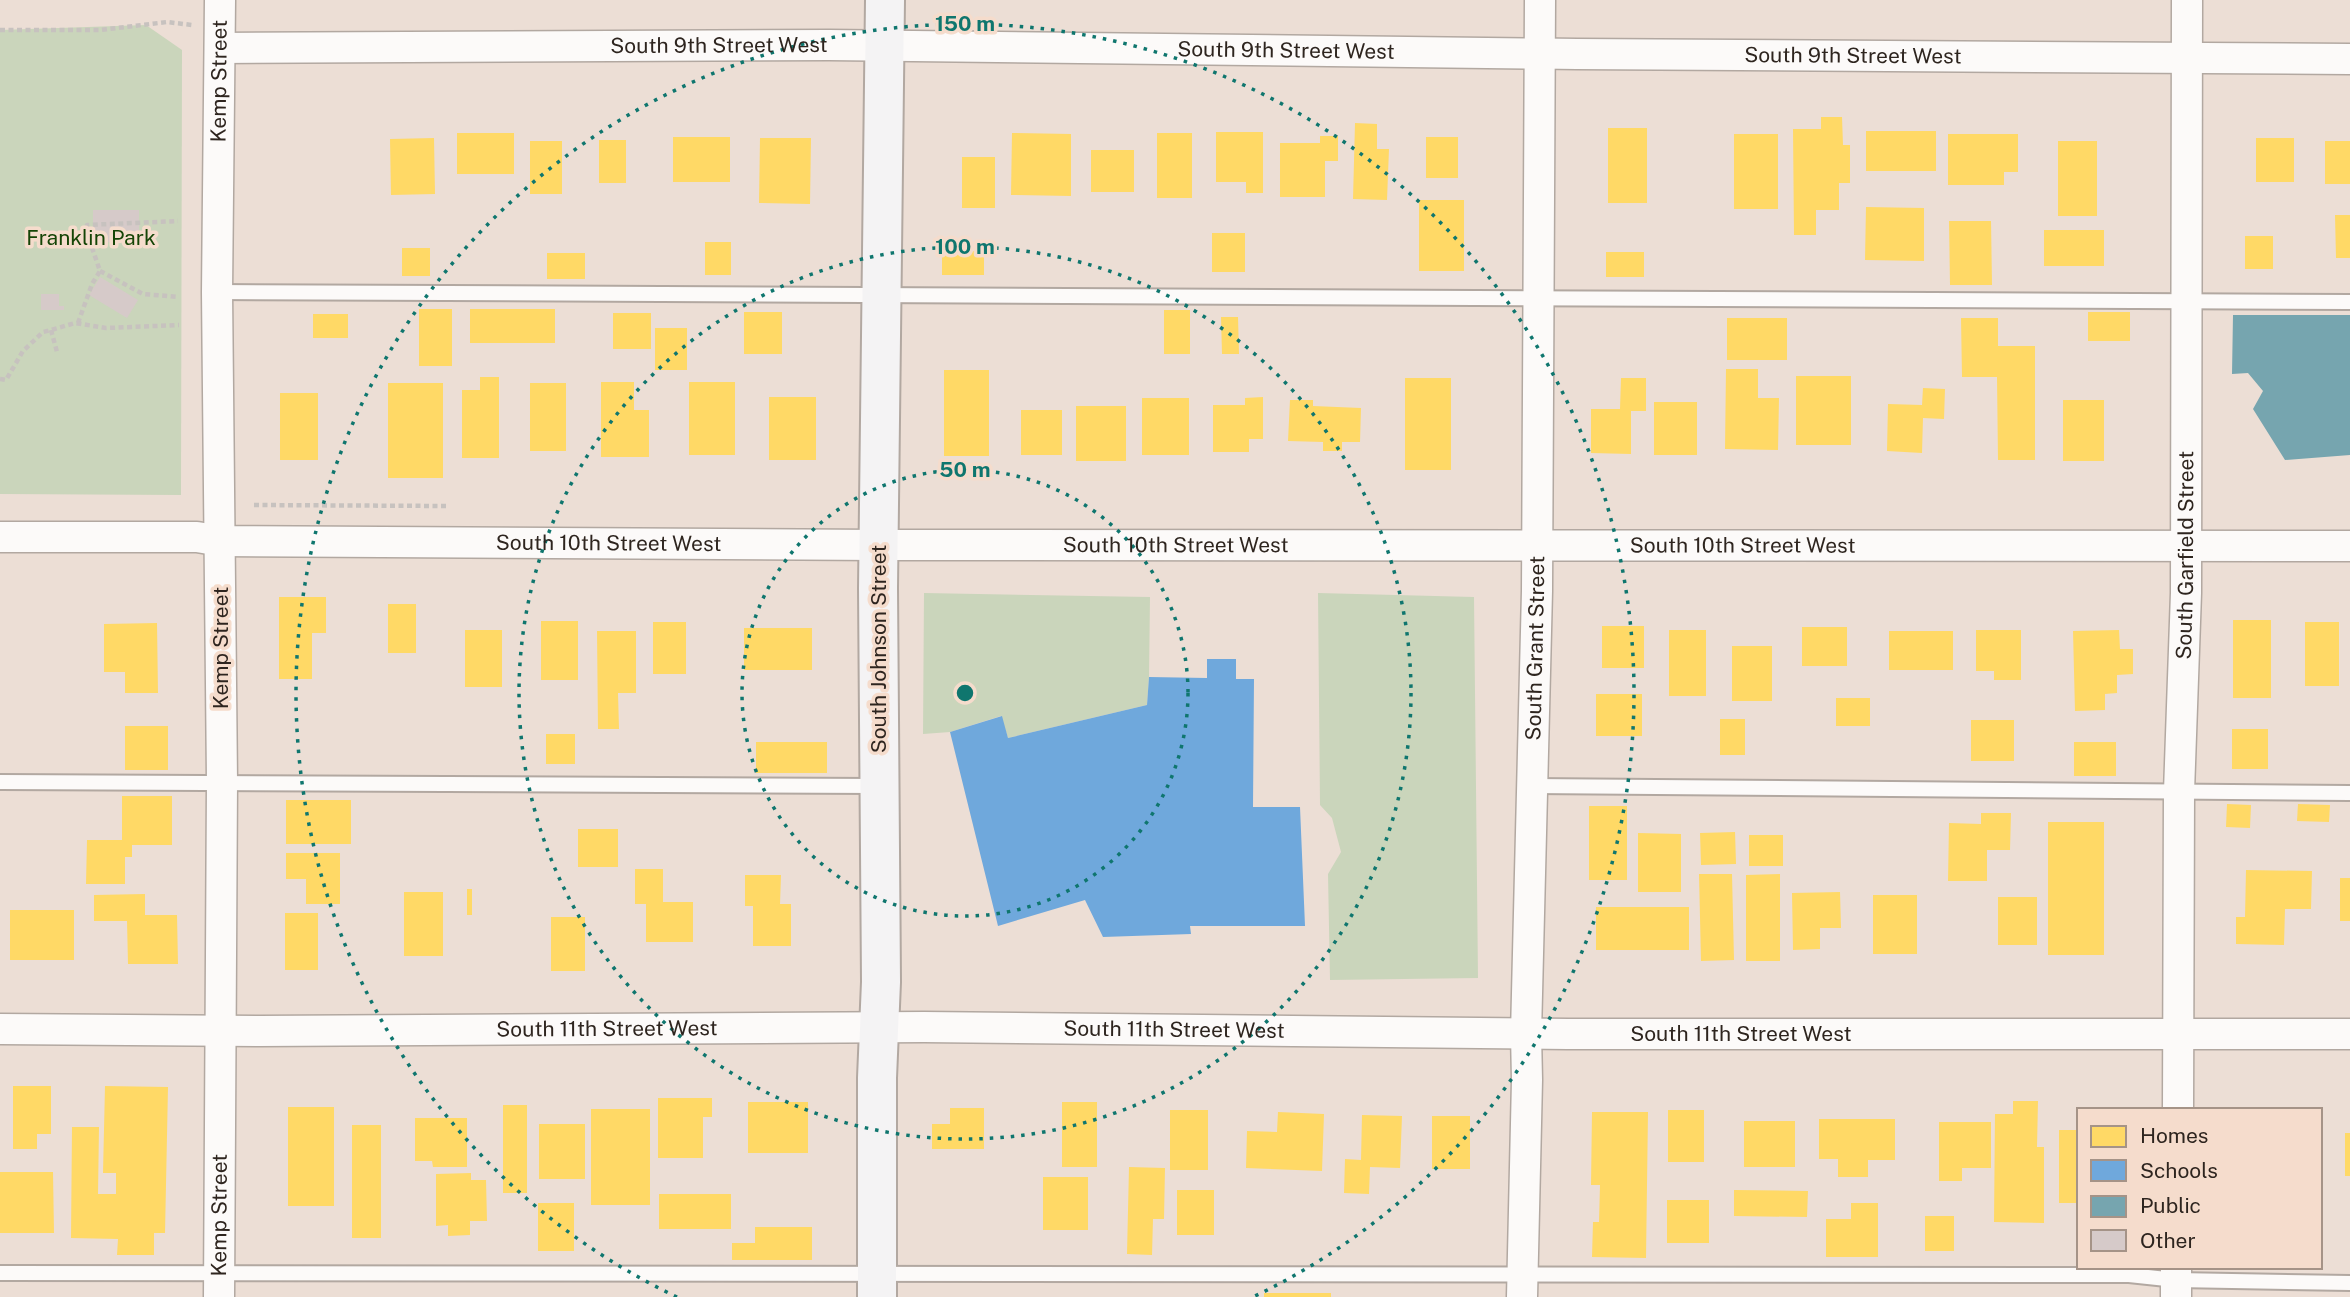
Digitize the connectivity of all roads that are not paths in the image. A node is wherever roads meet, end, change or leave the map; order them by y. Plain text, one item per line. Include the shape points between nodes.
1 (220, 0) edge
2 (885, 0) edge
3 (1540, 0) edge
4 (2187, 0) edge
5 (886, 46) junction
6 (220, 48) junction
7 (1539, 54) junction
8 (2186, 58) junction
9 (2350, 59) edge
10 (217, 292) junction
11 (883, 294) junction
12 (1539, 299) junction
13 (2186, 302) junction
14 (2350, 302) edge
15 (0, 537) edge
16 (221, 541) junction
17 (878, 545) junction
18 (1537, 546) junction
19 (2350, 546) edge
20 (2186, 547) junction
21 (0, 782) edge
22 (222, 782) junction
23 (880, 786) junction
24 (1532, 786) junction
25 (2179, 792) junction
26 (2350, 793) edge
27 (880, 1028) junction
28 (0, 1029) edge
29 (221, 1031) junction
30 (2177, 1033) junction
31 (1526, 1034) junction
32 (2350, 1034) edge
33 (2178, 1108) edge
34 (0, 1273) edge
35 (2176, 1281) edge
36 (2350, 1283) edge
37 (219, 1285) edge
38 (876, 1285) edge
39 (1522, 1286) edge

1 - 6 street, Kemp Street
2 - 5 street, South Johnson Street
3 - 7 street, South Grant Street
4 - 8 street, South Garfield Street
5 - 6 street, South 9th Street West
5 - 7 street, South 9th Street West
5 - 11 street, South Johnson Street
6 - 10 street, Kemp Street
7 - 8 street, South 9th Street West
7 - 12 street, South Grant Street
8 - 9 street, South 9th Street West
8 - 13 street, South Garfield Street
10 - 11 lane
10 - 16 street, Kemp Street
11 - 12 lane
11 - 17 street, South Johnson Street
12 - 13 lane
12 - 18 street, South Grant Street
13 - 14 lane
13 - 20 street, South Garfield Street
15 - 16 street, South 10th Street West via 197,537
16 - 17 street, South 10th Street West
16 - 22 street, Kemp Street
17 - 18 street, South 10th Street West
17 - 23 street, South Johnson Street
18 - 20 street, South 10th Street West
18 - 24 street, South Grant Street
19 - 20 street, South 10th Street West
20 - 25 street, South Garfield Street
21 - 22 lane
22 - 23 lane
22 - 29 street, Kemp Street
23 - 27 street, South Johnson Street
24 - 25 lane
24 - 31 street, South Grant Street
25 - 26 lane
25 - 30 street, South Garfield Street
27 - 29 street, South 11th Street West
27 - 31 street, South 11th Street West
27 - 38 street, South Johnson Street
28 - 29 street, South 11th Street West
29 - 37 street, Kemp Street
30 - 31 street, South 11th Street West
30 - 32 street, South 11th Street West
30 - 33 street, South Garfield Street
31 - 39 street, South Grant Street
34 - 37 lane
35 - 36 lane
35 - 39 lane via 2129,1275
37 - 38 lane
38 - 39 lane

